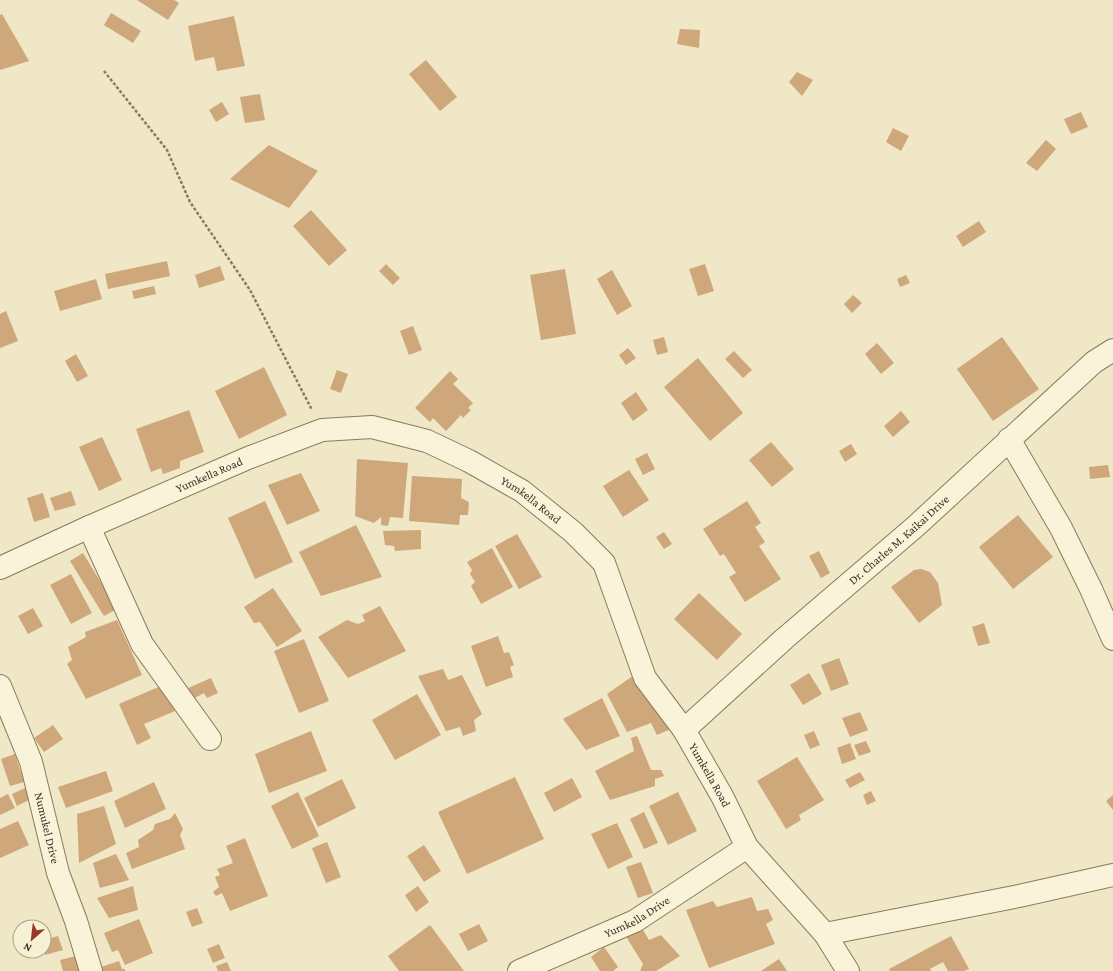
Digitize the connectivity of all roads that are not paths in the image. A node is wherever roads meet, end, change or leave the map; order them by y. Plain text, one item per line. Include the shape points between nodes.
1 (1113, 350) edge
2 (1009, 439) junction
3 (89, 527) junction
4 (0, 568) edge
5 (1113, 639) edge
6 (0, 686) edge
7 (684, 730) junction
8 (210, 739) dead end
9 (747, 847) junction
10 (1113, 875) edge
11 (825, 934) junction
12 (90, 971) edge
13 (519, 971) edge
14 (848, 971) edge

1 - 2 street, Dr. Charles M. Kaikai Drive via 1094,362
2 - 5 street via 1061,528
2 - 7 street, Dr. Charles M. Kaikai Drive via 916,526 784,639
3 - 4 street, Yumkella Road
3 - 7 street, Yumkella Road via 248,458 322,430 372,427 427,441 469,460 522,490 573,532 604,563 646,678
3 - 8 street via 142,644
6 - 12 street, Numukel Drive via 31,762 58,873 76,921
7 - 9 street, Yumkella Road via 722,796
9 - 11 street, Yumkella Road
9 - 13 street, Yumkella Drive via 635,921
10 - 11 street
11 - 14 street, Yumkella Road

